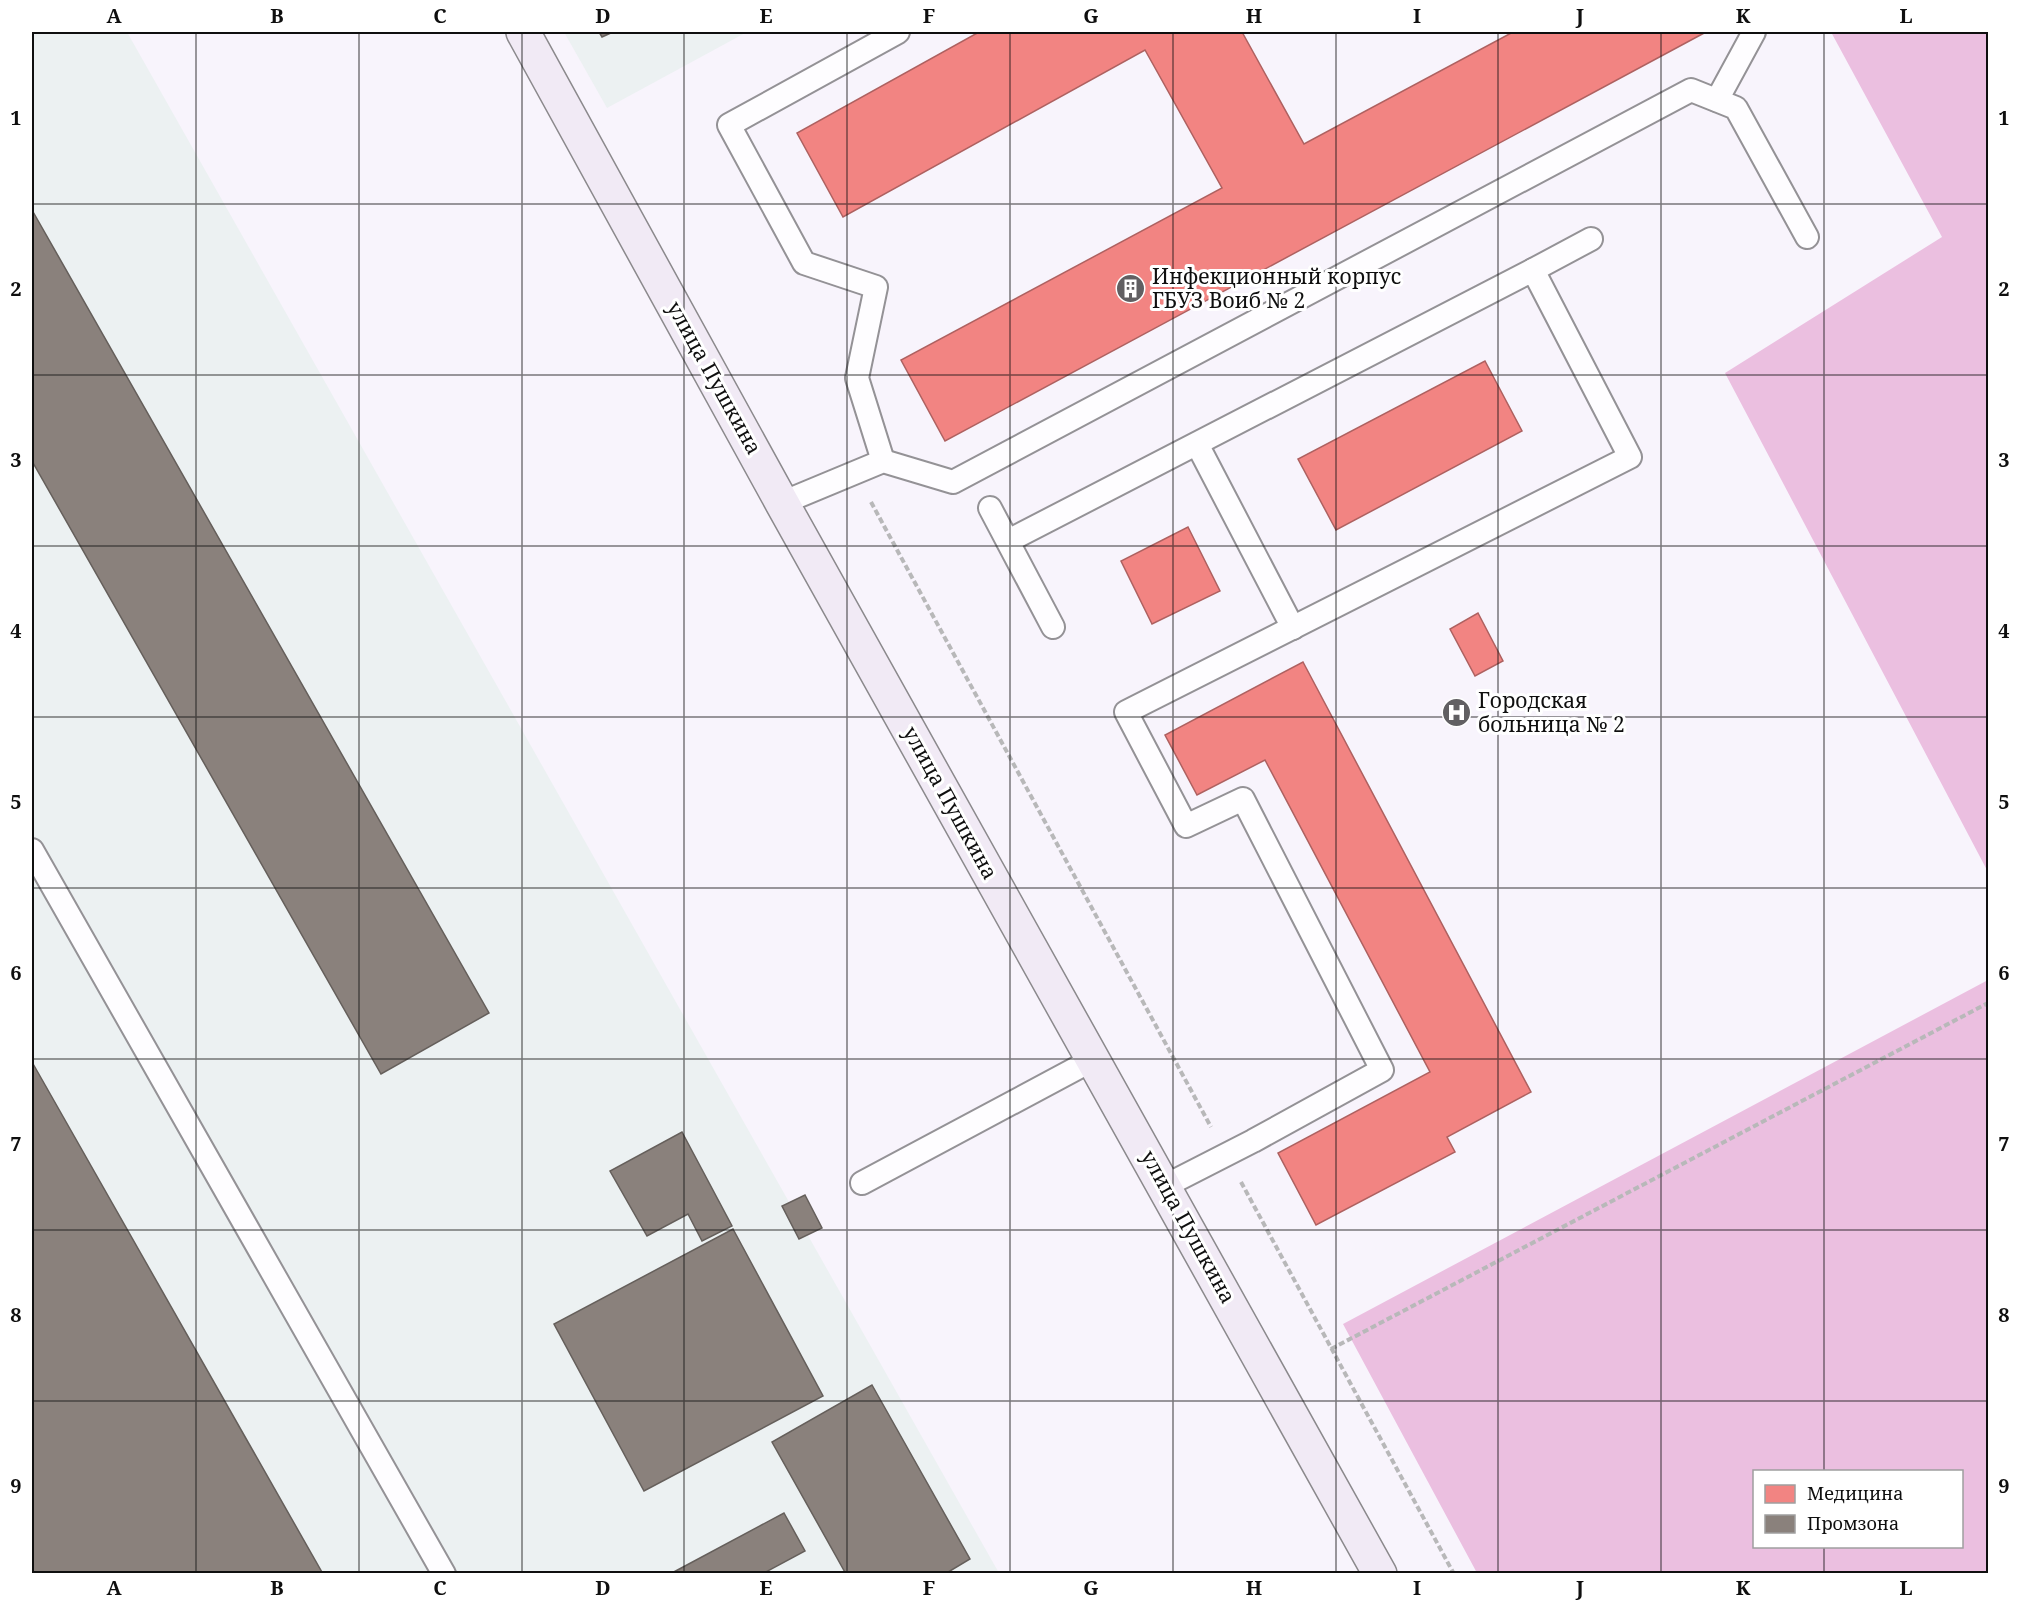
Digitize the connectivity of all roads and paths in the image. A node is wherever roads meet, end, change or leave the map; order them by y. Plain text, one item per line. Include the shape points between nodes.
1 (523, 32) edge
2 (898, 32) edge
3 (1754, 32) edge
4 (1717, 100) junction
5 (1807, 237) dead end
6 (1591, 239) dead end
7 (1533, 270) junction
8 (1197, 444) junction
9 (883, 461) junction
10 (855, 472) junction
11 (782, 503) junction
12 (990, 508) dead end
13 (1008, 541) junction
14 (1053, 627) dead end
15 (1293, 628) junction
16 (32, 850) edge
17 (1989, 1003) edge
18 (1094, 1059) junction
19 (1226, 1155) junction
20 (862, 1183) dead end
21 (1165, 1186) junction
22 (1331, 1349) junction
23 (444, 1574) edge
24 (1380, 1574) edge
25 (1454, 1574) edge

1 - 11 main road, улица Пушкина
2 - 9 lane via 729,125 804,263 876,287 857,378
3 - 4 lane
4 - 5 lane via 1736,108
4 - 9 lane via 1691,90 953,482
6 - 7 lane
7 - 8 lane
7 - 15 lane via 1630,457
8 - 13 lane
8 - 15 lane
9 - 10 lane
10 - 11 lane
10 - 19 path
11 - 18 main road, улица Пушкина
12 - 13 lane
13 - 14 lane
15 - 19 lane via 1126,712 1186,826 1243,799 1382,1070
16 - 23 lane
17 - 22 path
18 - 20 lane
18 - 21 main road, улица Пушкина
19 - 21 lane
19 - 22 path
21 - 24 main road, улица Пушкина
22 - 25 path

